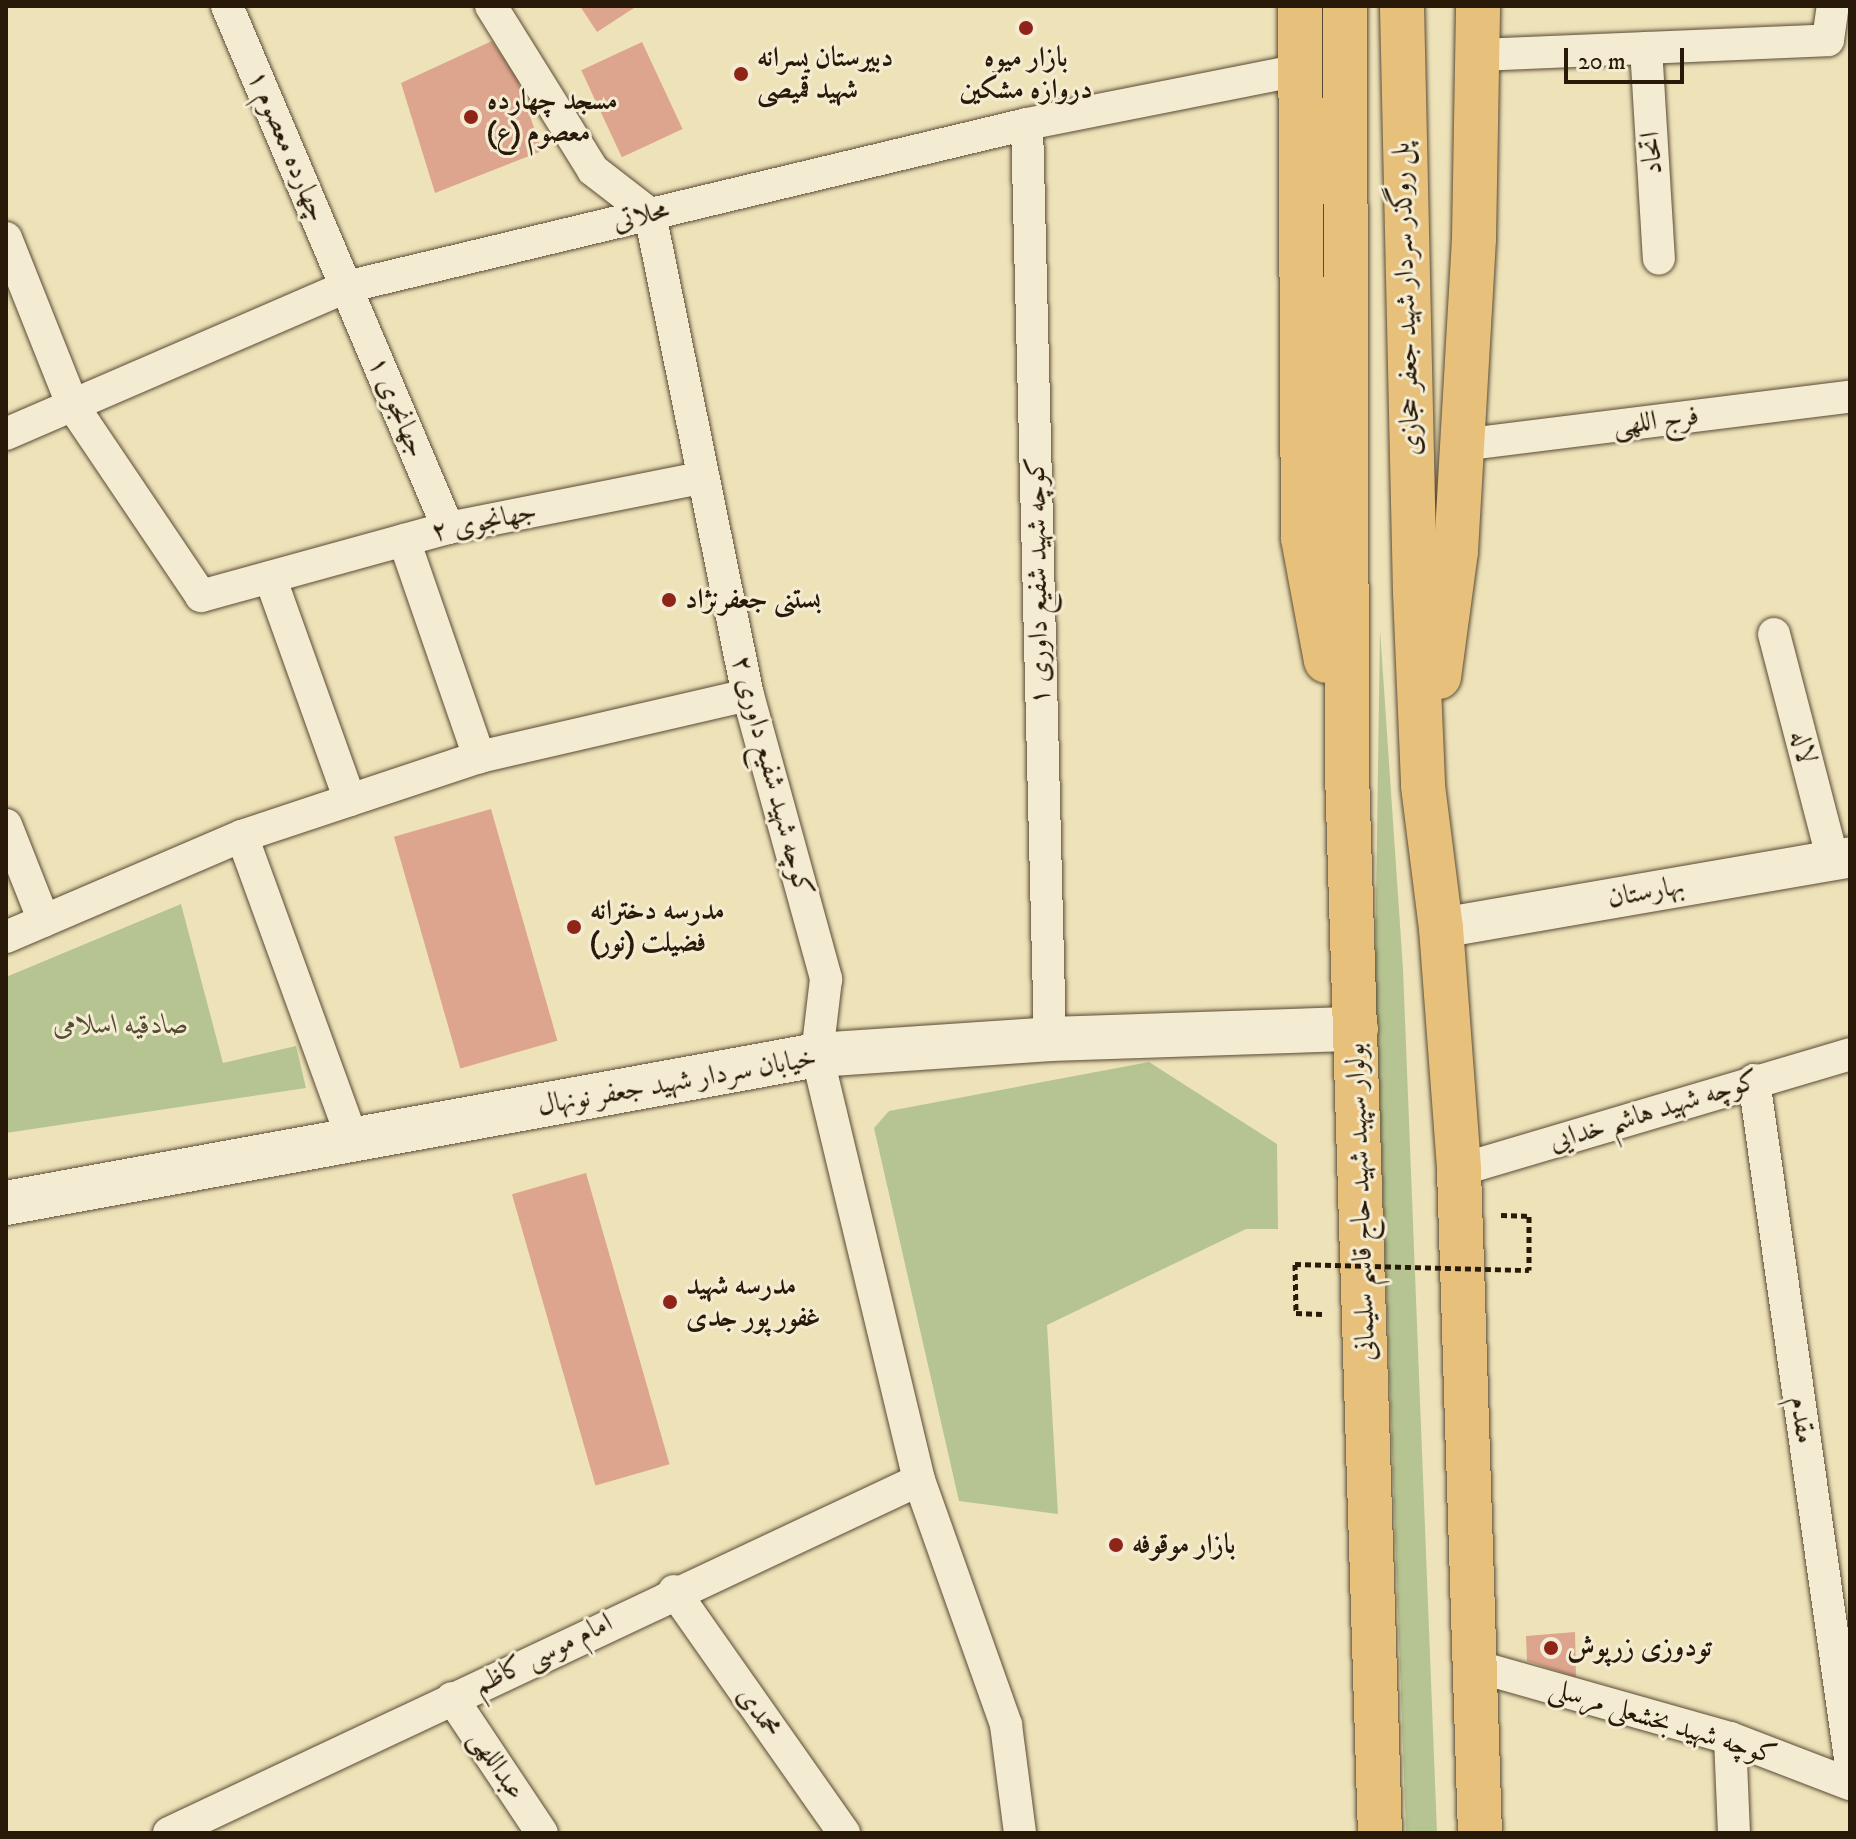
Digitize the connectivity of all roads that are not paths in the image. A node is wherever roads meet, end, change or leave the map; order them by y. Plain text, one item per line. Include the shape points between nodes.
1 (227, 6) edge
2 (491, 6) edge
3 (1300, 6) edge
4 (1345, 6) edge
5 (1402, 6) edge
6 (1478, 6) edge
7 (1833, 6) edge
8 (1646, 48) junction
9 (1477, 55) junction
10 (1299, 70) junction
11 (1027, 124) junction
12 (650, 214) junction
13 (6, 238) edge
14 (1659, 259) dead end
15 (346, 287) junction
16 (1850, 397) edge
17 (73, 406) junction
18 (6, 434) edge
19 (1462, 445) junction
20 (701, 478) junction
21 (448, 528) junction
22 (404, 540) junction
23 (1345, 571) joint
24 (270, 577) junction
25 (1774, 634) dead end
26 (748, 695) junction
27 (479, 757) junction
28 (1347, 773) junction
29 (1423, 786) junction
30 (350, 800) junction
31 (6, 825) edge
32 (242, 836) junction
33 (1842, 858) edge
34 (44, 921) junction
35 (1441, 928) junction
36 (6, 937) edge
37 (1356, 1029) junction
38 (1050, 1039) junction
39 (1850, 1054) edge
40 (817, 1055) junction
41 (1754, 1080) junction
42 (353, 1141) junction
43 (1459, 1170) junction
44 (6, 1203) edge
45 (919, 1480) junction
46 (674, 1591) junction
47 (1475, 1666) junction
48 (452, 1698) junction
49 (1730, 1738) junction
50 (1850, 1759) edge
51 (1850, 1784) edge
52 (214, 1824) edge
53 (169, 1833) edge
54 (542, 1833) edge
55 (844, 1833) edge
56 (1020, 1833) edge
57 (1380, 1833) edge
58 (1480, 1833) edge
59 (1734, 1833) edge

1 - 15 street, چهارده معصوم ۱
2 - 12 street via 593,170
3 - 10 main road
4 - 23 main road, پل روگذر سردار شهید جعفر حجازی
5 - 29 main road, پل روگذر سردار شهید جعفر حجازی
6 - 9 main road
7 - 8 street via 1828,40
8 - 9 street
8 - 14 street, اتحاد
9 - 19 main road
10 - 11 street, محلاتی
10 - 28 main road via 1303,538
11 - 12 street, محلاتی
11 - 38 street, کوچه شهید شفیع داوری ۱
12 - 15 street, محلاتی
12 - 20 street, کوچه شهید شفیع داوری ۲
13 - 17 street
15 - 17 street, محلاتی
15 - 21 street, جهانجوی ۱
16 - 19 street, فرج اللهی
17 - 18 street, محلاتی
17 - 24 street, جهانجوی ۲ via 201,596
19 - 29 main road via 1456,551
20 - 21 street, جهانجوی ۲
20 - 26 street, کوچه شهید شفیع داوری ۲
21 - 22 street, جهانجوی ۲
22 - 24 street, جهانجوی ۲
22 - 27 street
23 - 28 main road, بولوار سپهبد شهید حاج قاسم سلیمانی
24 - 30 street
25 - 33 street, لاله
26 - 27 street
26 - 40 street, کوچه شهید شفیع داوری ۲ via 826,979
27 - 30 street
28 - 37 main road, بولوار سپهبد شهید حاج قاسم سلیمانی
29 - 35 main road
30 - 32 street
31 - 34 street
32 - 34 street
32 - 42 street
33 - 35 street, بهارستان
34 - 36 street
35 - 43 main road
37 - 38 main road, خیابان سردار شهید جعفر نونهال
37 - 57 main road, بولوار سپهبد شهید حاج قاسم سلیمانی
38 - 40 main road, خیابان سردار شهید جعفر نونهال
39 - 41 street, کوچه شهید هاشم خدایی
40 - 42 main road, خیابان سردار شهید جعفر نونهال
40 - 45 street
41 - 43 street, کوچه شهید هاشم خدایی
41 - 50 street, مقدم
42 - 44 main road, خیابان سردار شهید جعفر نونهال
43 - 47 main road
45 - 46 street, امام موسی کاظم
45 - 56 street via 1006,1725
46 - 48 street, امام موسی کاظم
46 - 55 street, محمدی
47 - 49 street, کوچه شهید بخشعلی مرسلی
47 - 58 main road
48 - 52 street, امام موسی کاظم
48 - 54 street, عبداللهی
49 - 51 street, کوچه شهید بخشعلی مرسلی
49 - 59 street
52 - 53 street, امام موسی کاظم

